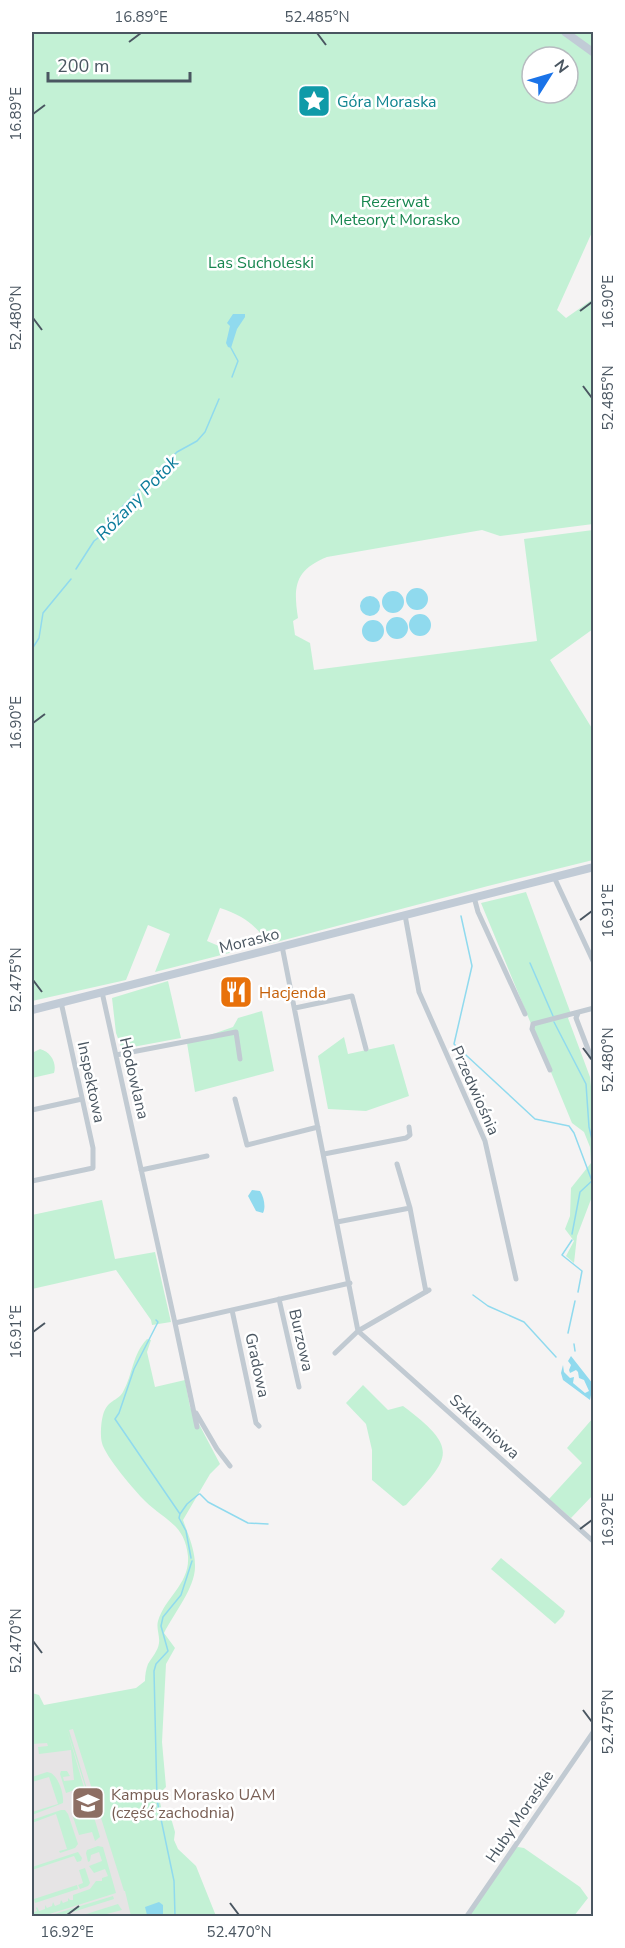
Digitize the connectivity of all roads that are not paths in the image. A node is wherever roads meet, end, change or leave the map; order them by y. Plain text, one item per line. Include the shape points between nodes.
1 (565, 32) edge
2 (594, 53) edge
3 (593, 870) edge
4 (554, 877) junction
5 (474, 897) junction
6 (405, 915) junction
7 (282, 946) junction
8 (594, 963) edge
9 (102, 992) junction
10 (61, 1002) junction
11 (295, 1008) junction
12 (594, 1008) edge
13 (32, 1010) edge
14 (579, 1012) junction
15 (525, 1014) dead end
16 (366, 1049) dead end
17 (116, 1055) junction
18 (591, 1057) dead end
19 (240, 1059) dead end
20 (550, 1070) dead end
21 (82, 1099) junction
22 (235, 1099) dead end
23 (32, 1110) edge
24 (318, 1127) junction
25 (409, 1127) dead end
26 (324, 1154) junction
27 (207, 1156) dead end
28 (397, 1164) dead end
29 (141, 1170) junction
30 (32, 1181) edge
31 (410, 1208) junction
32 (337, 1222) junction
33 (516, 1279) dead end
34 (350, 1283) junction
35 (279, 1299) junction
36 (232, 1310) junction
37 (175, 1323) junction
38 (358, 1330) junction
39 (335, 1353) dead end
40 (299, 1387) dead end
41 (194, 1409) junction
42 (259, 1426) dead end
43 (197, 1427) dead end
44 (230, 1466) dead end
45 (594, 1542) edge
46 (594, 1731) edge
47 (467, 1917) edge

1 - 2 street
3 - 4 street, Morasko
4 - 5 street, Morasko
4 - 8 street
5 - 6 street, Morasko
5 - 15 street
6 - 7 street, Morasko
6 - 33 street, Przedwiośnia via 419,992 485,1141
7 - 9 street, Morasko
7 - 11 street
9 - 10 street, Morasko
9 - 17 street, Hodowlana
10 - 13 street, Morasko
10 - 21 street, Inspektowa
11 - 16 street via 352,996
11 - 24 street
12 - 14 street
14 - 18 street via 576,1018
14 - 20 street via 532,1026
17 - 19 street via 236,1032
17 - 29 street, Hodowlana
21 - 23 street
21 - 30 street, Inspektowa via 93,1148 93,1168
22 - 24 street via 247,1145
24 - 26 street
25 - 26 street via 410,1135 406,1138
26 - 32 street
27 - 29 street
28 - 31 street
29 - 37 street, Hodowlana
31 - 32 street
31 - 38 street via 428,1291
32 - 34 street
34 - 35 street
34 - 38 street
35 - 36 street
35 - 40 street, Burzowa
36 - 37 street
36 - 42 street, Gradowa
37 - 41 street, Hodowlana
38 - 39 street
38 - 45 street, Szklarniowa
41 - 43 street, Hodowlana
41 - 44 street, Hodowlana
46 - 47 street, Huby Moraskie

